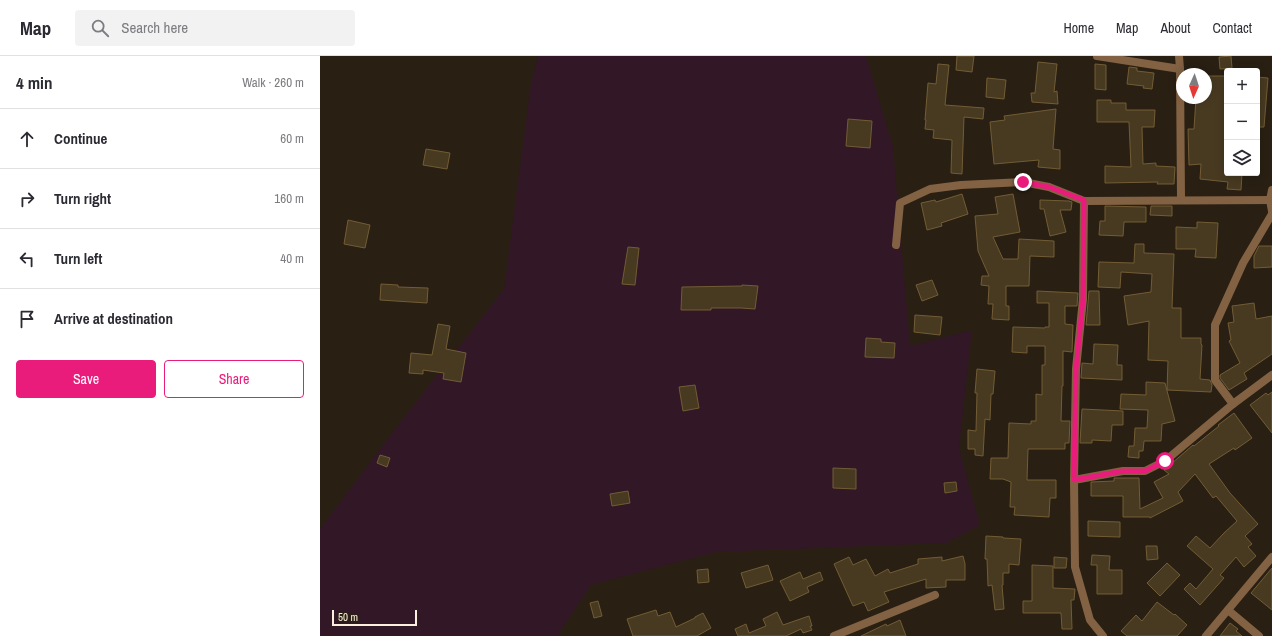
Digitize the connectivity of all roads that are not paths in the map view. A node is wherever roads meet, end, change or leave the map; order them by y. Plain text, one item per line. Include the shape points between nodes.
1 (1097, 56) edge
2 (1179, 56) edge
3 (1176, 68) edge
4 (1180, 68) edge
5 (1180, 104) edge
6 (1272, 190) edge
7 (1181, 199) junction
8 (1084, 200) junction
9 (1271, 200) edge
10 (1272, 211) edge
11 (1272, 214) edge
12 (896, 245) dead end
13 (1272, 375) edge
14 (1233, 404) junction
15 (1074, 480) junction
16 (1272, 557) edge
17 (935, 595) dead end
18 (1228, 610) junction
19 (834, 636) edge
20 (1104, 636) edge
21 (1206, 636) edge
22 (1259, 636) edge

1 - 3 street
2 - 4 street
5 - 7 street
6 - 9 street
7 - 8 street
7 - 9 street
8 - 12 street via 1049,187 1023,182 930,189 900,203
8 - 15 street via 1083,299 1076,369
9 - 10 street
11 - 14 street via 1243,263 1215,325 1215,380
13 - 14 street
14 - 15 street via 1165,461 1145,471 1123,471
15 - 20 street via 1074,567 1090,620
16 - 18 street
17 - 19 street
18 - 21 street
18 - 22 street

